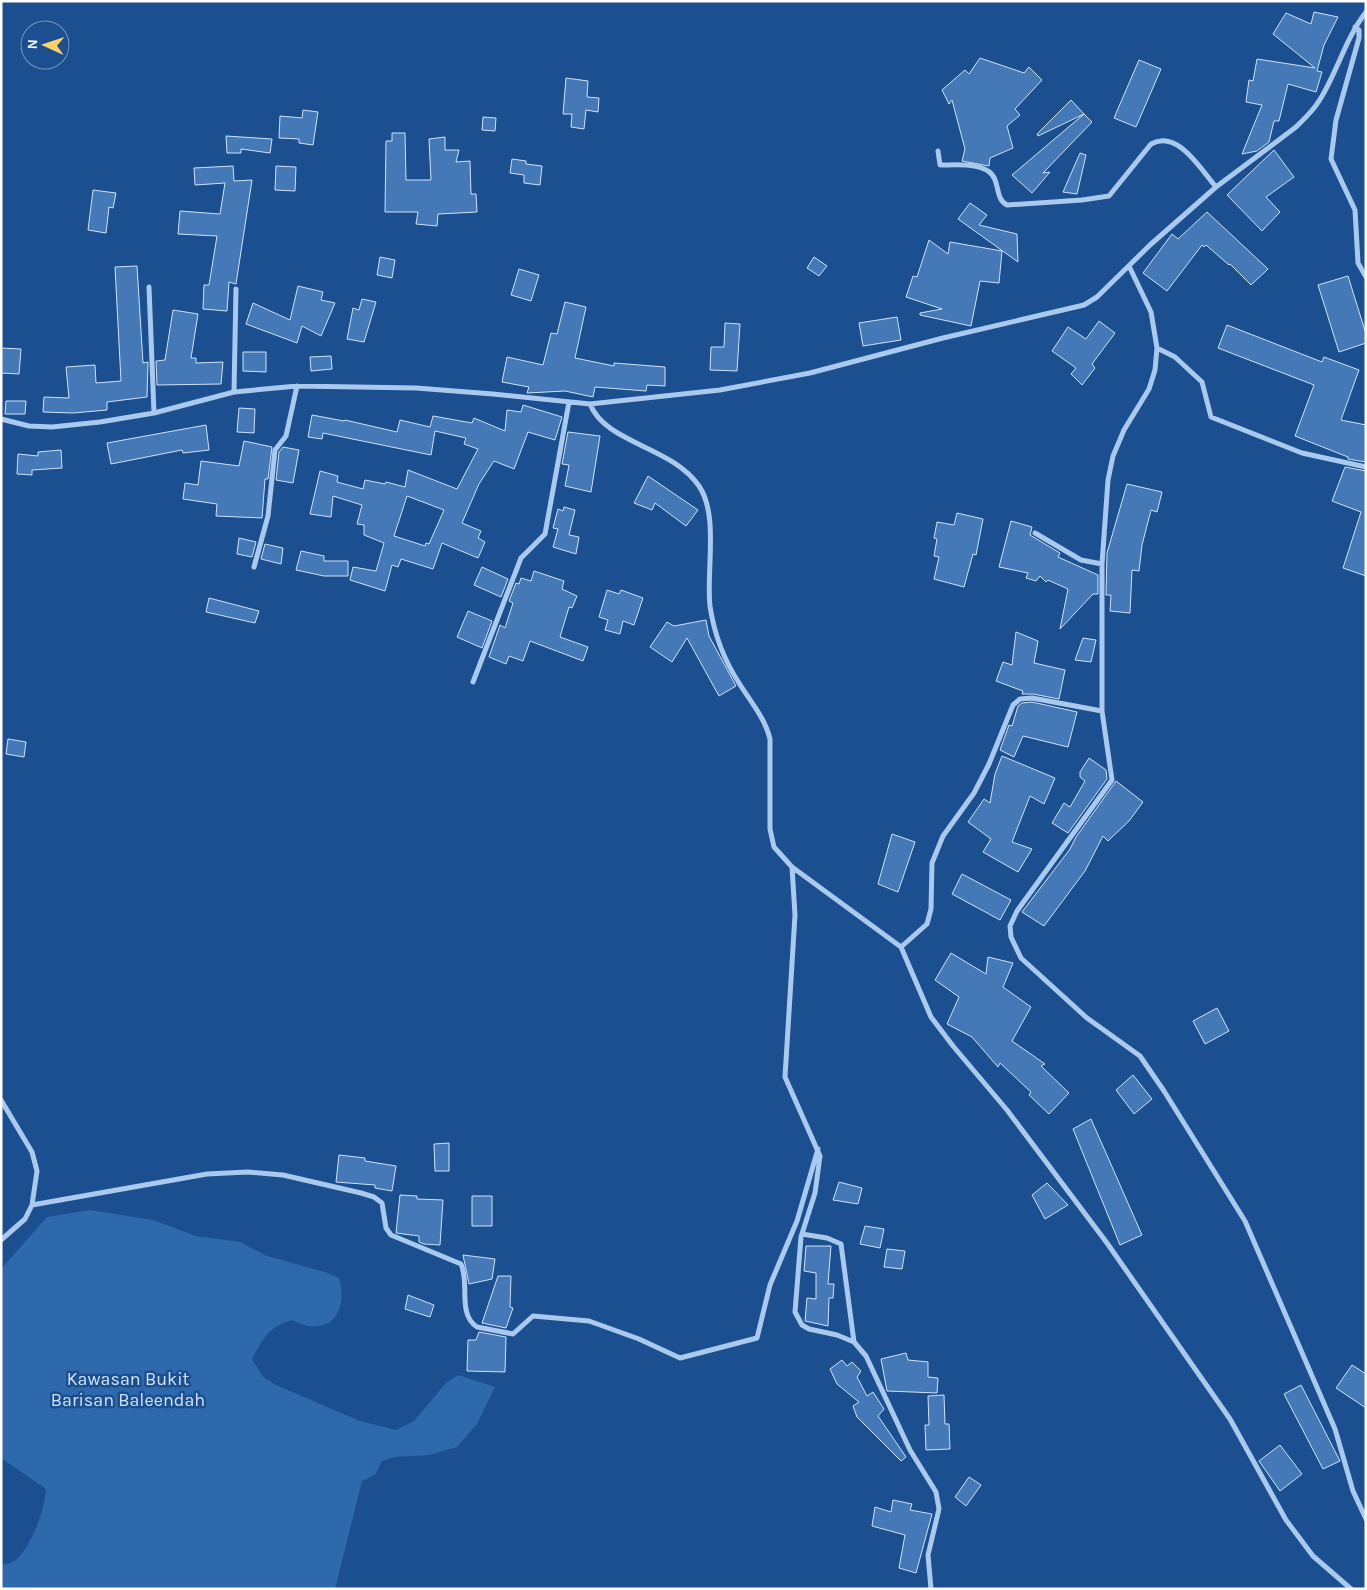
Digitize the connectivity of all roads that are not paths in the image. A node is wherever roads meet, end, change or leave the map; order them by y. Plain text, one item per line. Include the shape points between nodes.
1 (1366, 12) edge
2 (1355, 27) junction
3 (938, 151) dead end
4 (1216, 187) junction
5 (1129, 266) junction
6 (1366, 277) edge
7 (149, 287) dead end
8 (236, 289) dead end
9 (1157, 348) junction
10 (297, 386) junction
11 (234, 392) junction
12 (569, 402) junction
13 (590, 404) junction
14 (154, 413) junction
15 (1, 419) edge
16 (1366, 467) edge
17 (1035, 533) dead end
18 (1102, 564) junction
19 (254, 567) dead end
20 (473, 682) dead end
21 (1102, 711) junction
22 (792, 867) junction
23 (900, 947) junction
24 (1, 1100) edge
25 (818, 1149) junction
26 (32, 1205) junction
27 (802, 1234) junction
28 (1, 1240) edge
29 (854, 1342) junction
30 (1366, 1520) edge
31 (931, 1589) edge
32 (1352, 1589) edge

1 - 2 street
2 - 4 street via 1319,102 1306,117
2 - 6 street via 1359,30 1359,38 1336,120 1331,159 1355,210 1358,263
3 - 4 street via 940,165 982,168 990,172 1000,198 1007,205 1110,196 1152,144 1160,139 1184,150
4 - 5 street
5 - 9 street via 1151,312
5 - 13 street via 1097,297 1074,309 810,373 720,390
7 - 14 street
8 - 11 street
9 - 16 street via 1175,357 1202,382 1211,417 1302,453
9 - 18 street via 1149,389 1124,430 1109,470
10 - 11 street
10 - 12 street via 416,388
10 - 19 street via 286,436 275,450 268,516
11 - 14 street
12 - 13 street
12 - 20 street via 544,534 521,558
13 - 22 street via 595,417 613,432 670,458 700,487 708,511 710,605 715,633 738,681 767,726 771,766 770,829 774,847
14 - 15 street via 52,427 29,426
17 - 18 street via 1081,560
18 - 21 street
21 - 23 street via 1032,698 1020,699 1012,705 989,764 974,793 944,836 932,863 931,909 927,924
21 - 30 street via 1112,780 1017,911 1010,926 1013,945 1021,958 1066,1000 1140,1056 1246,1221 1335,1429 1353,1491
22 - 23 street
22 - 25 street via 795,915 785,1077
23 - 32 street via 931,1017 1007,1110 1107,1243 1230,1419 1286,1520 1313,1556
24 - 26 street via 32,1152 37,1171
25 - 26 street via 796,1221 770,1285 757,1338 684,1358 581,1319 533,1316 512,1334 477,1327 466,1314 461,1264 391,1235 386,1228 382,1203 361,1193 283,1175 248,1172 207,1174
25 - 27 street via 820,1166 815,1193
26 - 28 street via 25,1219
27 - 29 street via 841,1244
27 - 29 street via 797,1317 809,1330
29 - 31 street via 866,1356 914,1456 936,1492 939,1510 928,1555

